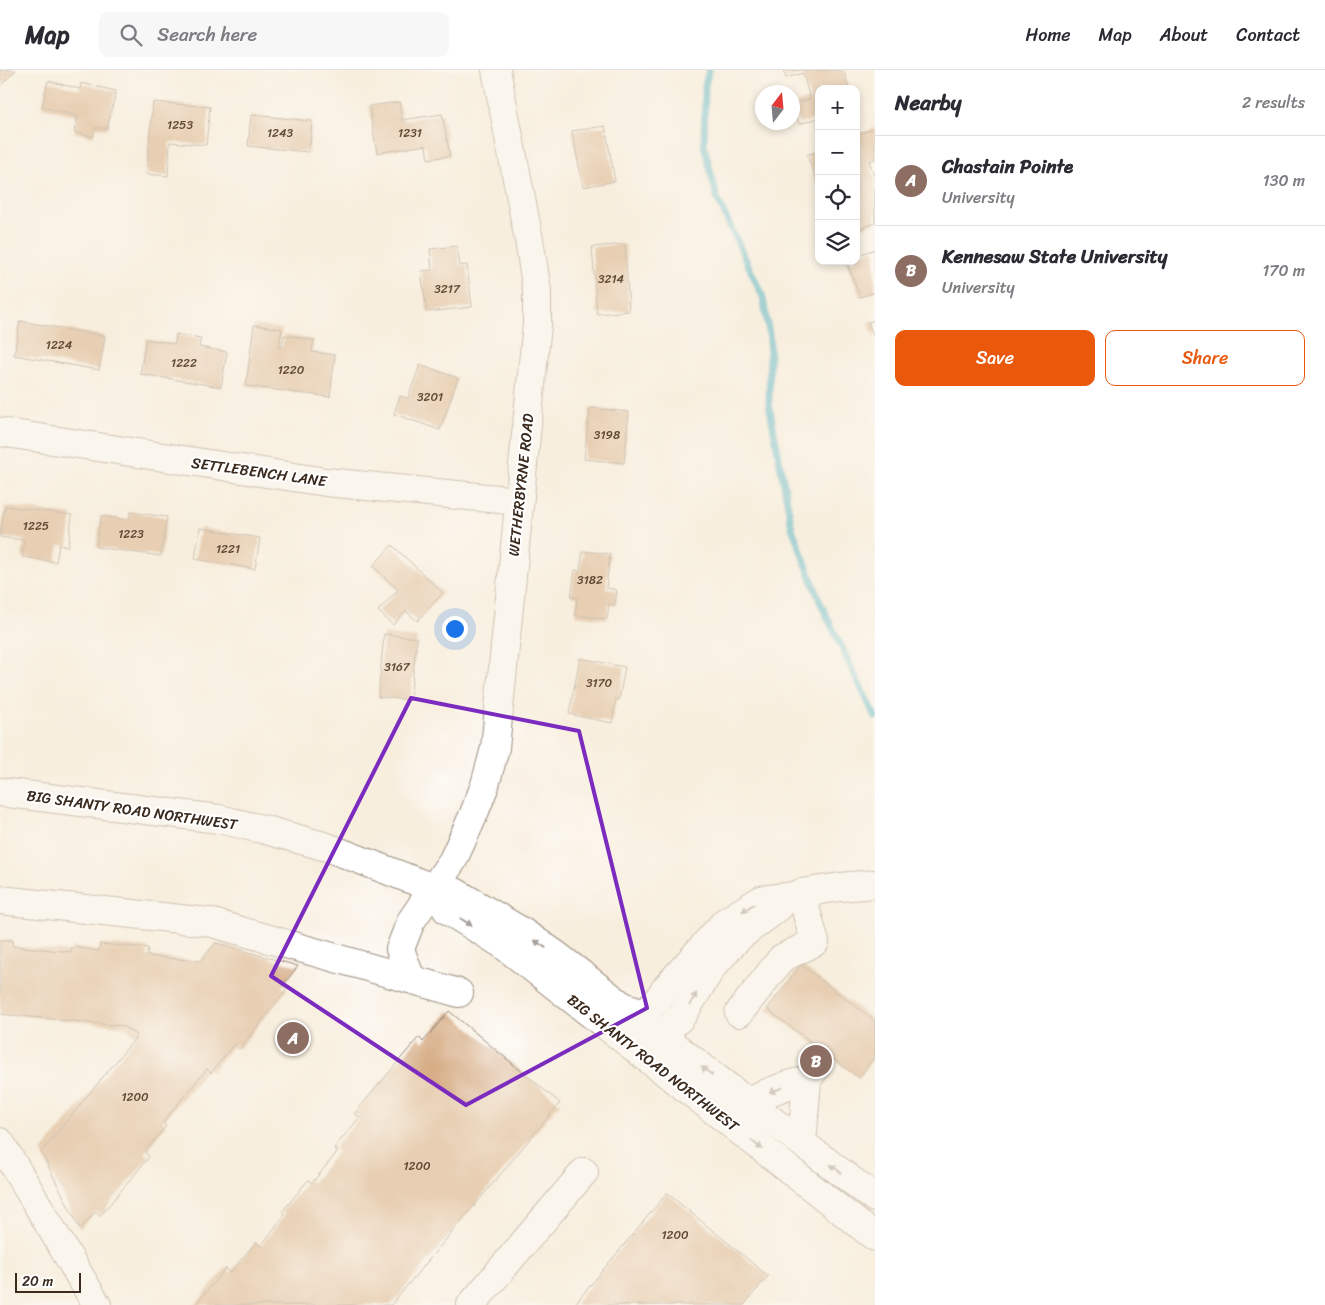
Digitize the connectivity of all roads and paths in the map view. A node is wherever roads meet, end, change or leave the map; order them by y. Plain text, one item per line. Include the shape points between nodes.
1 (496, 70) edge
2 (0, 432) edge
3 (518, 501) junction
4 (0, 792) edge
5 (875, 884) edge
6 (433, 888) junction
7 (797, 895) junction
8 (0, 900) edge
9 (526, 963) junction
10 (412, 979) junction
11 (459, 992) dead end
12 (620, 1005) junction
13 (739, 1013) dead end
14 (661, 1036) junction
15 (746, 1101) junction
16 (0, 1142) edge
17 (802, 1143) junction
18 (584, 1172) dead end
19 (875, 1198) edge
20 (875, 1237) edge
21 (97, 1305) edge
22 (471, 1305) edge

1 - 3 street, WETHERBYRNE ROAD via 537,291 537,324
2 - 3 street, SETTLEBENCH LANE via 326,482
3 - 6 street, WETHERBYRNE ROAD via 495,748 473,816 453,860
4 - 6 street, BIG SHANTY ROAD NORTHWEST via 228,821 327,847
5 - 7 street
6 -> 9 street, BIG SHANTY ROAD NORTHWEST via 447,910
6 - 10 street, WETHERBYRNE ROAD via 411,921 400,949
12 -> 6 street, BIG SHANTY ROAD NORTHWEST via 521,931 456,892
7 -> 12 street via 761,900 725,922 644,1013
7 - 13 street via 815,942 782,958
14 -> 7 street via 681,1017 712,967 739,937
8 - 10 street via 209,922
9 - 14 street via 551,972 636,1036
9 -> 20 street, BIG SHANTY ROAD NORTHWEST
10 - 11 street
12 - 14 street, BIG SHANTY ROAD NORTHWEST
15 -> 14 street, BIG SHANTY ROAD NORTHWEST
15 - 17 street, BIG SHANTY ROAD NORTHWEST
17 -> 15 street via 811,1075
16 - 21 street
19 -> 17 street, BIG SHANTY ROAD NORTHWEST
18 - 22 street

